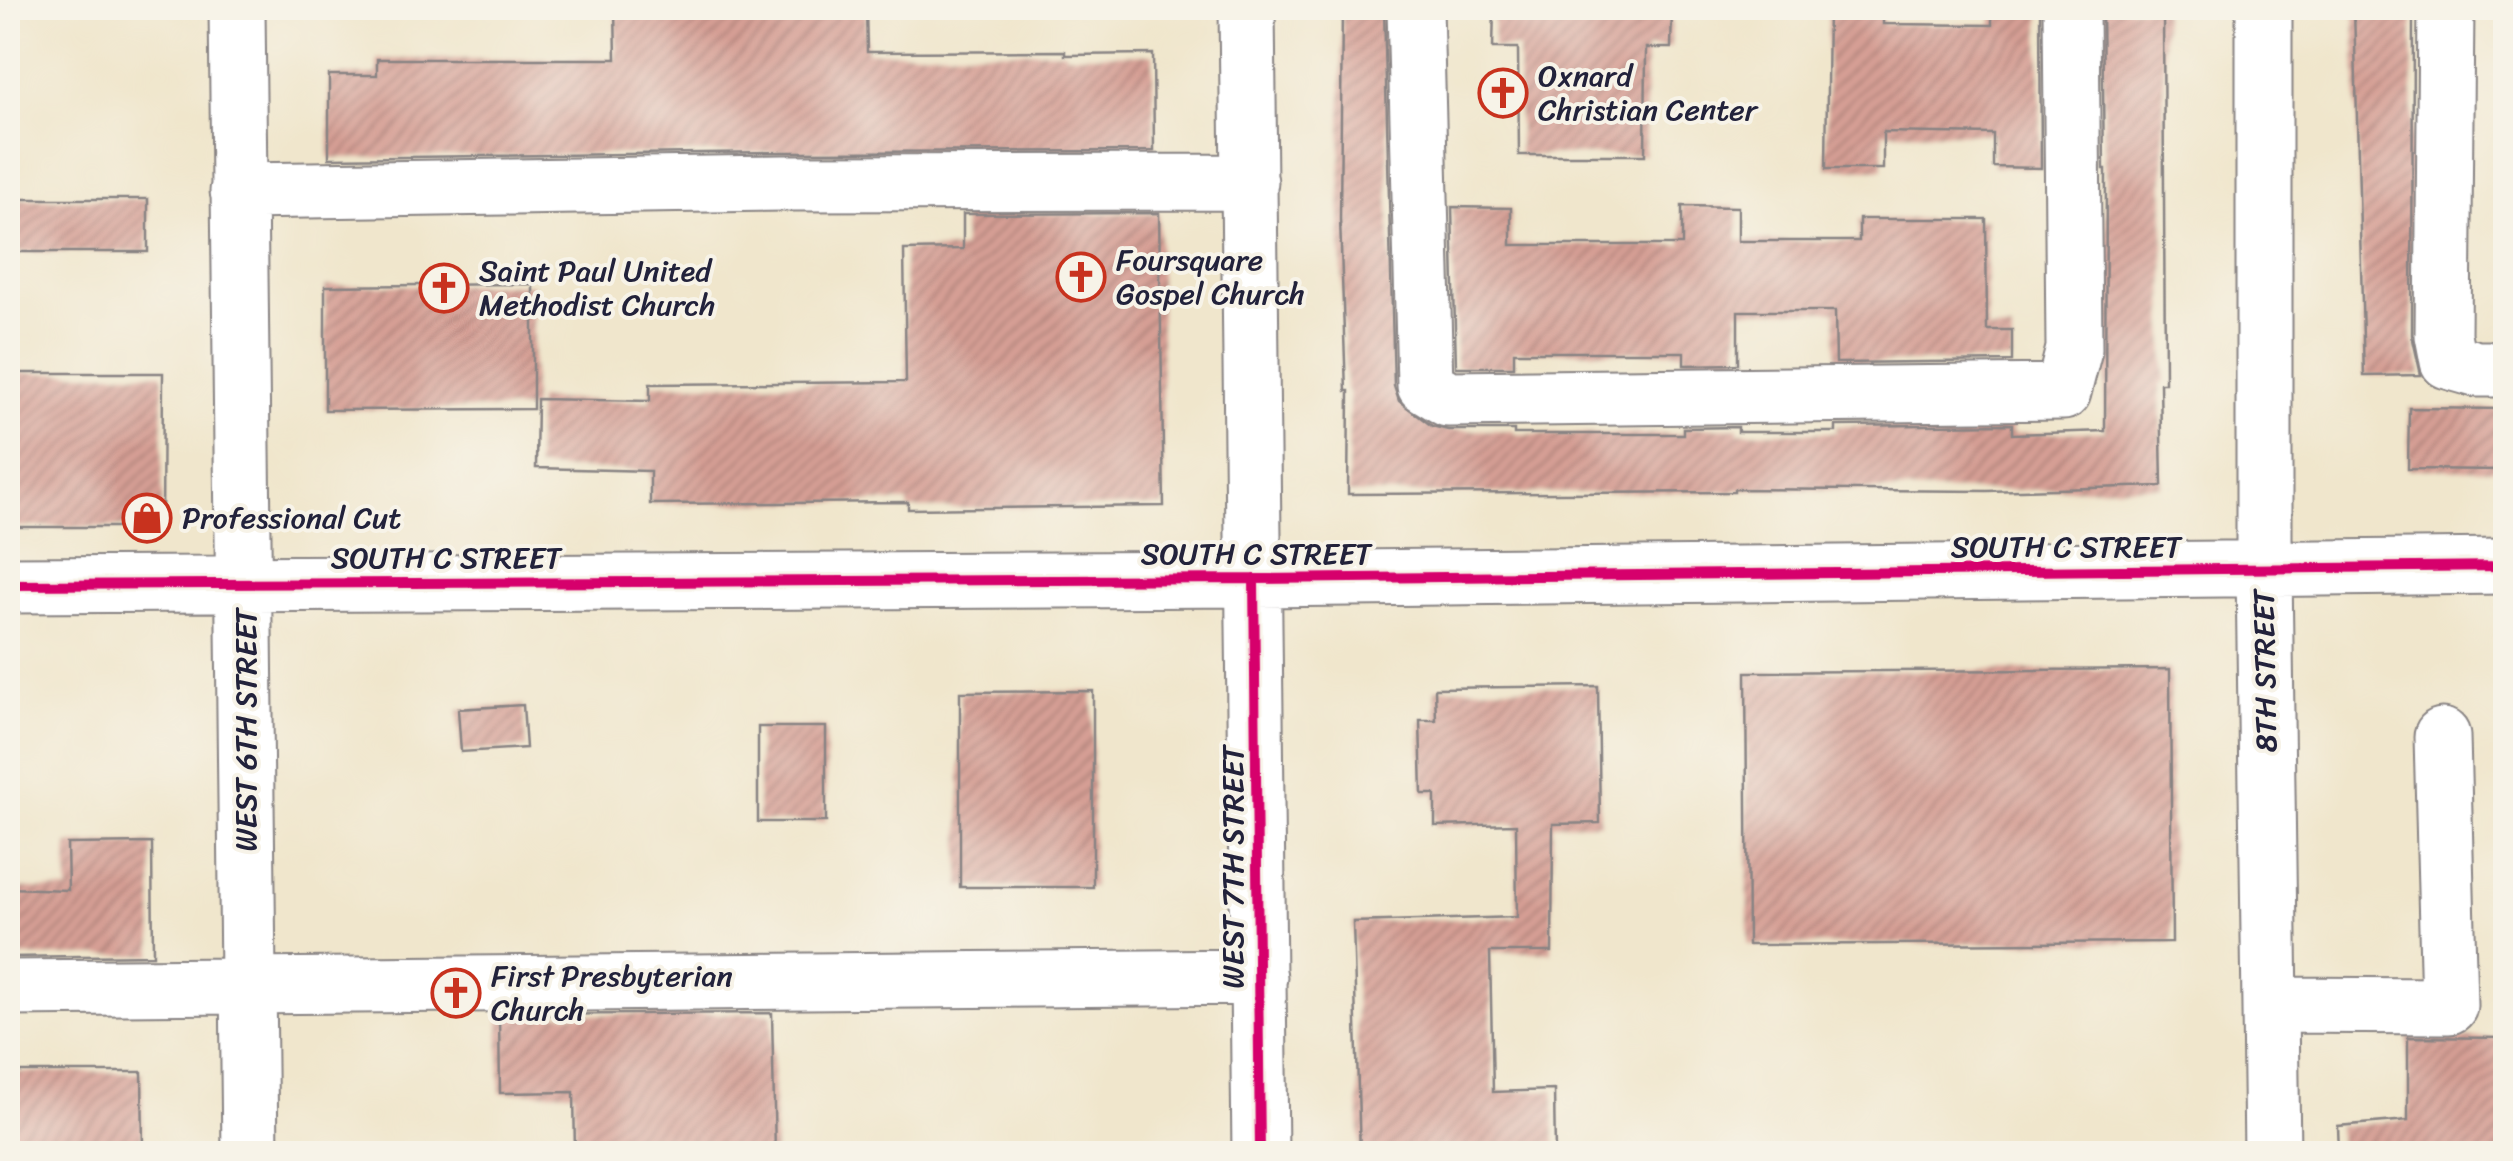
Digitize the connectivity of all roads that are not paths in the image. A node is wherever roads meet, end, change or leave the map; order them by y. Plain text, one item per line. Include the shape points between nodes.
1 (236, 8) edge
2 (1247, 8) edge
3 (1416, 8) edge
4 (2071, 8) edge
5 (2264, 8) edge
6 (2446, 8) edge
7 (1250, 182) junction
8 (238, 191) junction
9 (2506, 369) edge
10 (2506, 566) edge
11 (2264, 570) junction
12 (1254, 579) junction
13 (8, 585) edge
14 (244, 585) junction
15 (2442, 736) dead end
16 (1259, 977) junction
17 (8, 988) edge
18 (248, 988) junction
19 (2271, 1005) junction
20 (250, 1154) edge
21 (1260, 1154) edge
22 (2272, 1154) edge

1 - 8 street, WEST 6TH STREET
2 - 7 street, WEST 7TH STREET
3 - 4 street via 1425,385 1448,399 1565,400 2063,392 2074,349
5 - 11 street, 8TH STREET
6 - 9 street via 2443,335 2448,361
7 - 8 street
7 - 12 street, WEST 7TH STREET
8 - 14 street, WEST 6TH STREET
10 - 11 street, SOUTH C STREET
11 - 12 street, SOUTH C STREET
11 - 19 street, 8TH STREET
12 - 14 street, SOUTH C STREET
12 - 16 street, WEST 7TH STREET
13 - 14 street, SOUTH C STREET
14 - 18 street, WEST 6TH STREET
15 - 19 street via 2449,1006
16 - 18 street
16 - 21 street, WEST 7TH STREET
17 - 18 street
18 - 20 street, WEST 6TH STREET
19 - 22 street, 8TH STREET

